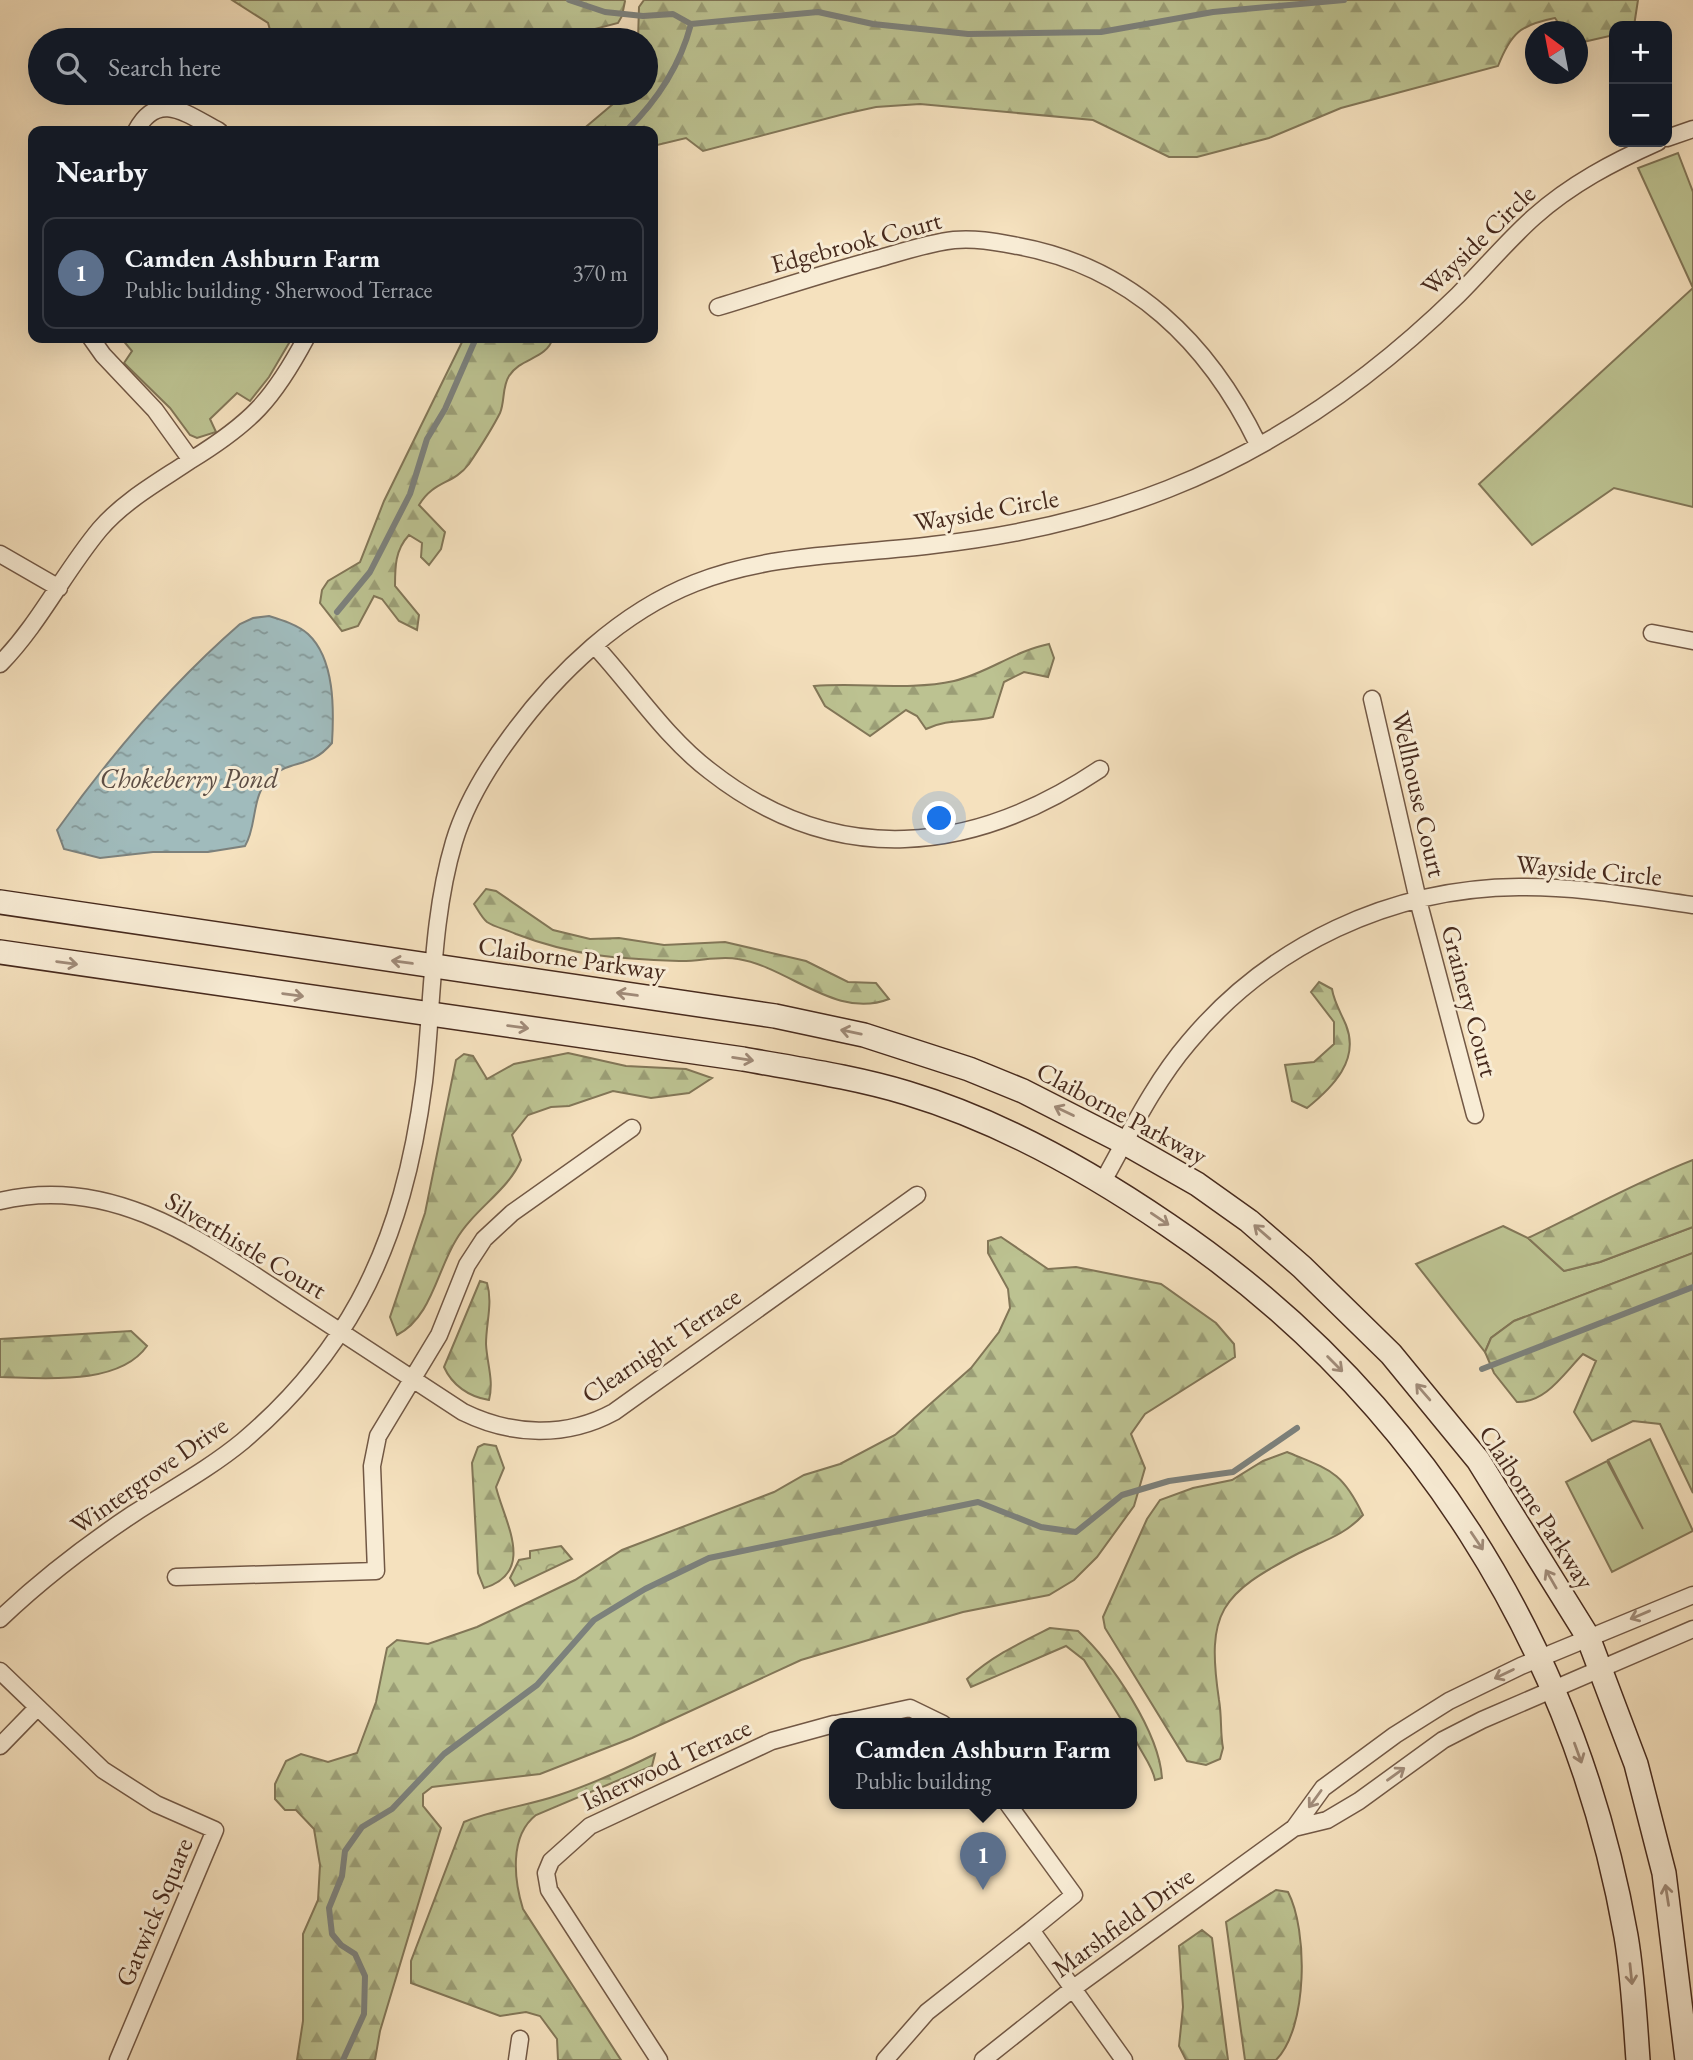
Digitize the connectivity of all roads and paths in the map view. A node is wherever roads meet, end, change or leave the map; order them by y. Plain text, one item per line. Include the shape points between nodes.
1 (139, 126) edge
2 (209, 126) edge
3 (1693, 129) edge
4 (1672, 136) edge
5 (1647, 147) edge
6 (718, 307) dead end
7 (95, 343) edge
8 (303, 343) edge
9 (1258, 444) junction
10 (191, 460) junction
11 (0, 554) edge
12 (59, 588) junction
13 (1652, 633) dead end
14 (1693, 641) edge
15 (595, 646) junction
16 (0, 664) edge
17 (1372, 699) dead end
18 (1100, 769) dead end
19 (1418, 900) junction
20 (0, 902) edge
21 (1693, 905) edge
22 (0, 952) edge
23 (435, 967) junction
24 (429, 1015) junction
25 (1475, 1115) dead end
26 (632, 1128) dead end
27 (1125, 1143) junction
28 (1102, 1183) junction
29 (917, 1195) dead end
30 (0, 1201) edge
31 (340, 1332) junction
32 (411, 1379) junction
33 (176, 1577) dead end
34 (1693, 1595) edge
35 (0, 1619) edge
36 (1693, 1629) edge
37 (1588, 1637) junction
38 (1539, 1658) junction
39 (1601, 1670) junction
40 (0, 1671) edge
41 (1553, 1689) junction
42 (37, 1707) junction
43 (863, 1718) edge
44 (931, 1718) edge
45 (829, 1726) edge
46 (0, 1746) edge
47 (1012, 1809) edge
48 (1294, 1828) junction
49 (1031, 1930) junction
50 (1075, 1987) junction
51 (520, 2039) dead end
52 (118, 2060) edge
53 (517, 2060) edge
54 (659, 2060) edge
55 (885, 2060) edge
56 (983, 2060) edge
57 (1124, 2060) edge
58 (1638, 2060) edge
59 (1687, 2060) edge

1 - 2 street via 144,116 159,108 175,108
3 - 4 street
5 - 9 street, Wayside Circle via 1569,188 1403,344 1308,418
6 - 9 street, Edgebrook Court via 940,243 979,239 1041,250 1115,280 1162,314 1236,398
7 - 10 street via 155,410
8 - 10 street via 266,403 228,437
9 - 15 street, Wayside Circle via 1172,487 1044,528 738,568 680,589
10 - 12 street via 109,520
11 - 12 street
12 - 16 street
13 - 14 street
15 - 18 street via 669,733 709,771 754,801 823,830 890,840 940,838 1035,806
15 - 23 street, Wayside Circle via 551,686 510,736 459,827 448,865
17 - 19 street, Wellhouse Court
19 - 21 street, Wayside Circle via 1517,887 1591,891
19 - 25 street, Grainery Court
19 - 27 street, Wayside Circle via 1381,909 1317,937 1244,986 1188,1043
23 -> 20 main road, Claiborne Parkway
22 -> 24 main road
23 - 24 street, Wintergrove Drive
27 -> 23 main road, Claiborne Parkway via 1023,1091 864,1035 775,1016
24 -> 28 main road via 849,1078 966,1114
24 - 31 street, Wintergrove Drive via 424,1079 395,1220 377,1265
26 - 32 street via 489,1233 467,1265 439,1335
27 - 28 street, Wayside Circle
37 -> 27 main road, Claiborne Parkway via 1478,1460 1391,1354 1249,1221 1197,1184
28 -> 38 main road via 1205,1250 1261,1294 1360,1390 1433,1476 1498,1576
29 - 32 street, Clearnight Terrace via 614,1412 589,1423 541,1432 495,1425 463,1412
30 - 31 street, Silverthistle Court via 70,1196 135,1209 195,1237
31 - 32 street, Clearnight Terrace
31 - 35 street, Wintergrove Drive via 302,1383 244,1440 90,1544
32 - 33 street via 384,1421 374,1451 376,1571
34 -> 37 street, Marshfield Drive
36 - 39 street, Marshfield Drive
37 - 38 street, Marshfield Drive
37 - 39 main road, Claiborne Parkway
38 - 41 main road
38 -> 48 street, Marshfield Drive via 1449,1701 1395,1735 1323,1788
39 - 41 street, Marshfield Drive
59 -> 39 main road, Claiborne Parkway via 1664,1873 1636,1765
40 - 42 street, Gatwick Square
48 -> 41 street, Marshfield Drive via 1327,1819 1443,1741
41 -> 58 main road via 1583,1766 1606,1845 1630,1967
42 - 46 street
42 - 52 street, Gatwick Square via 129,1788 215,1830
43 - 44 street, Isherwood Terrace via 910,1708
45 - 54 street, Isherwood Terrace via 772,1741 590,1826 551,1861 546,1873 549,1891
47 - 49 street via 1074,1895
48 - 50 street, Marshfield Drive
49 - 50 street
49 - 55 street via 927,2012
50 - 56 street, Marshfield Drive
50 - 57 street
51 - 53 street

